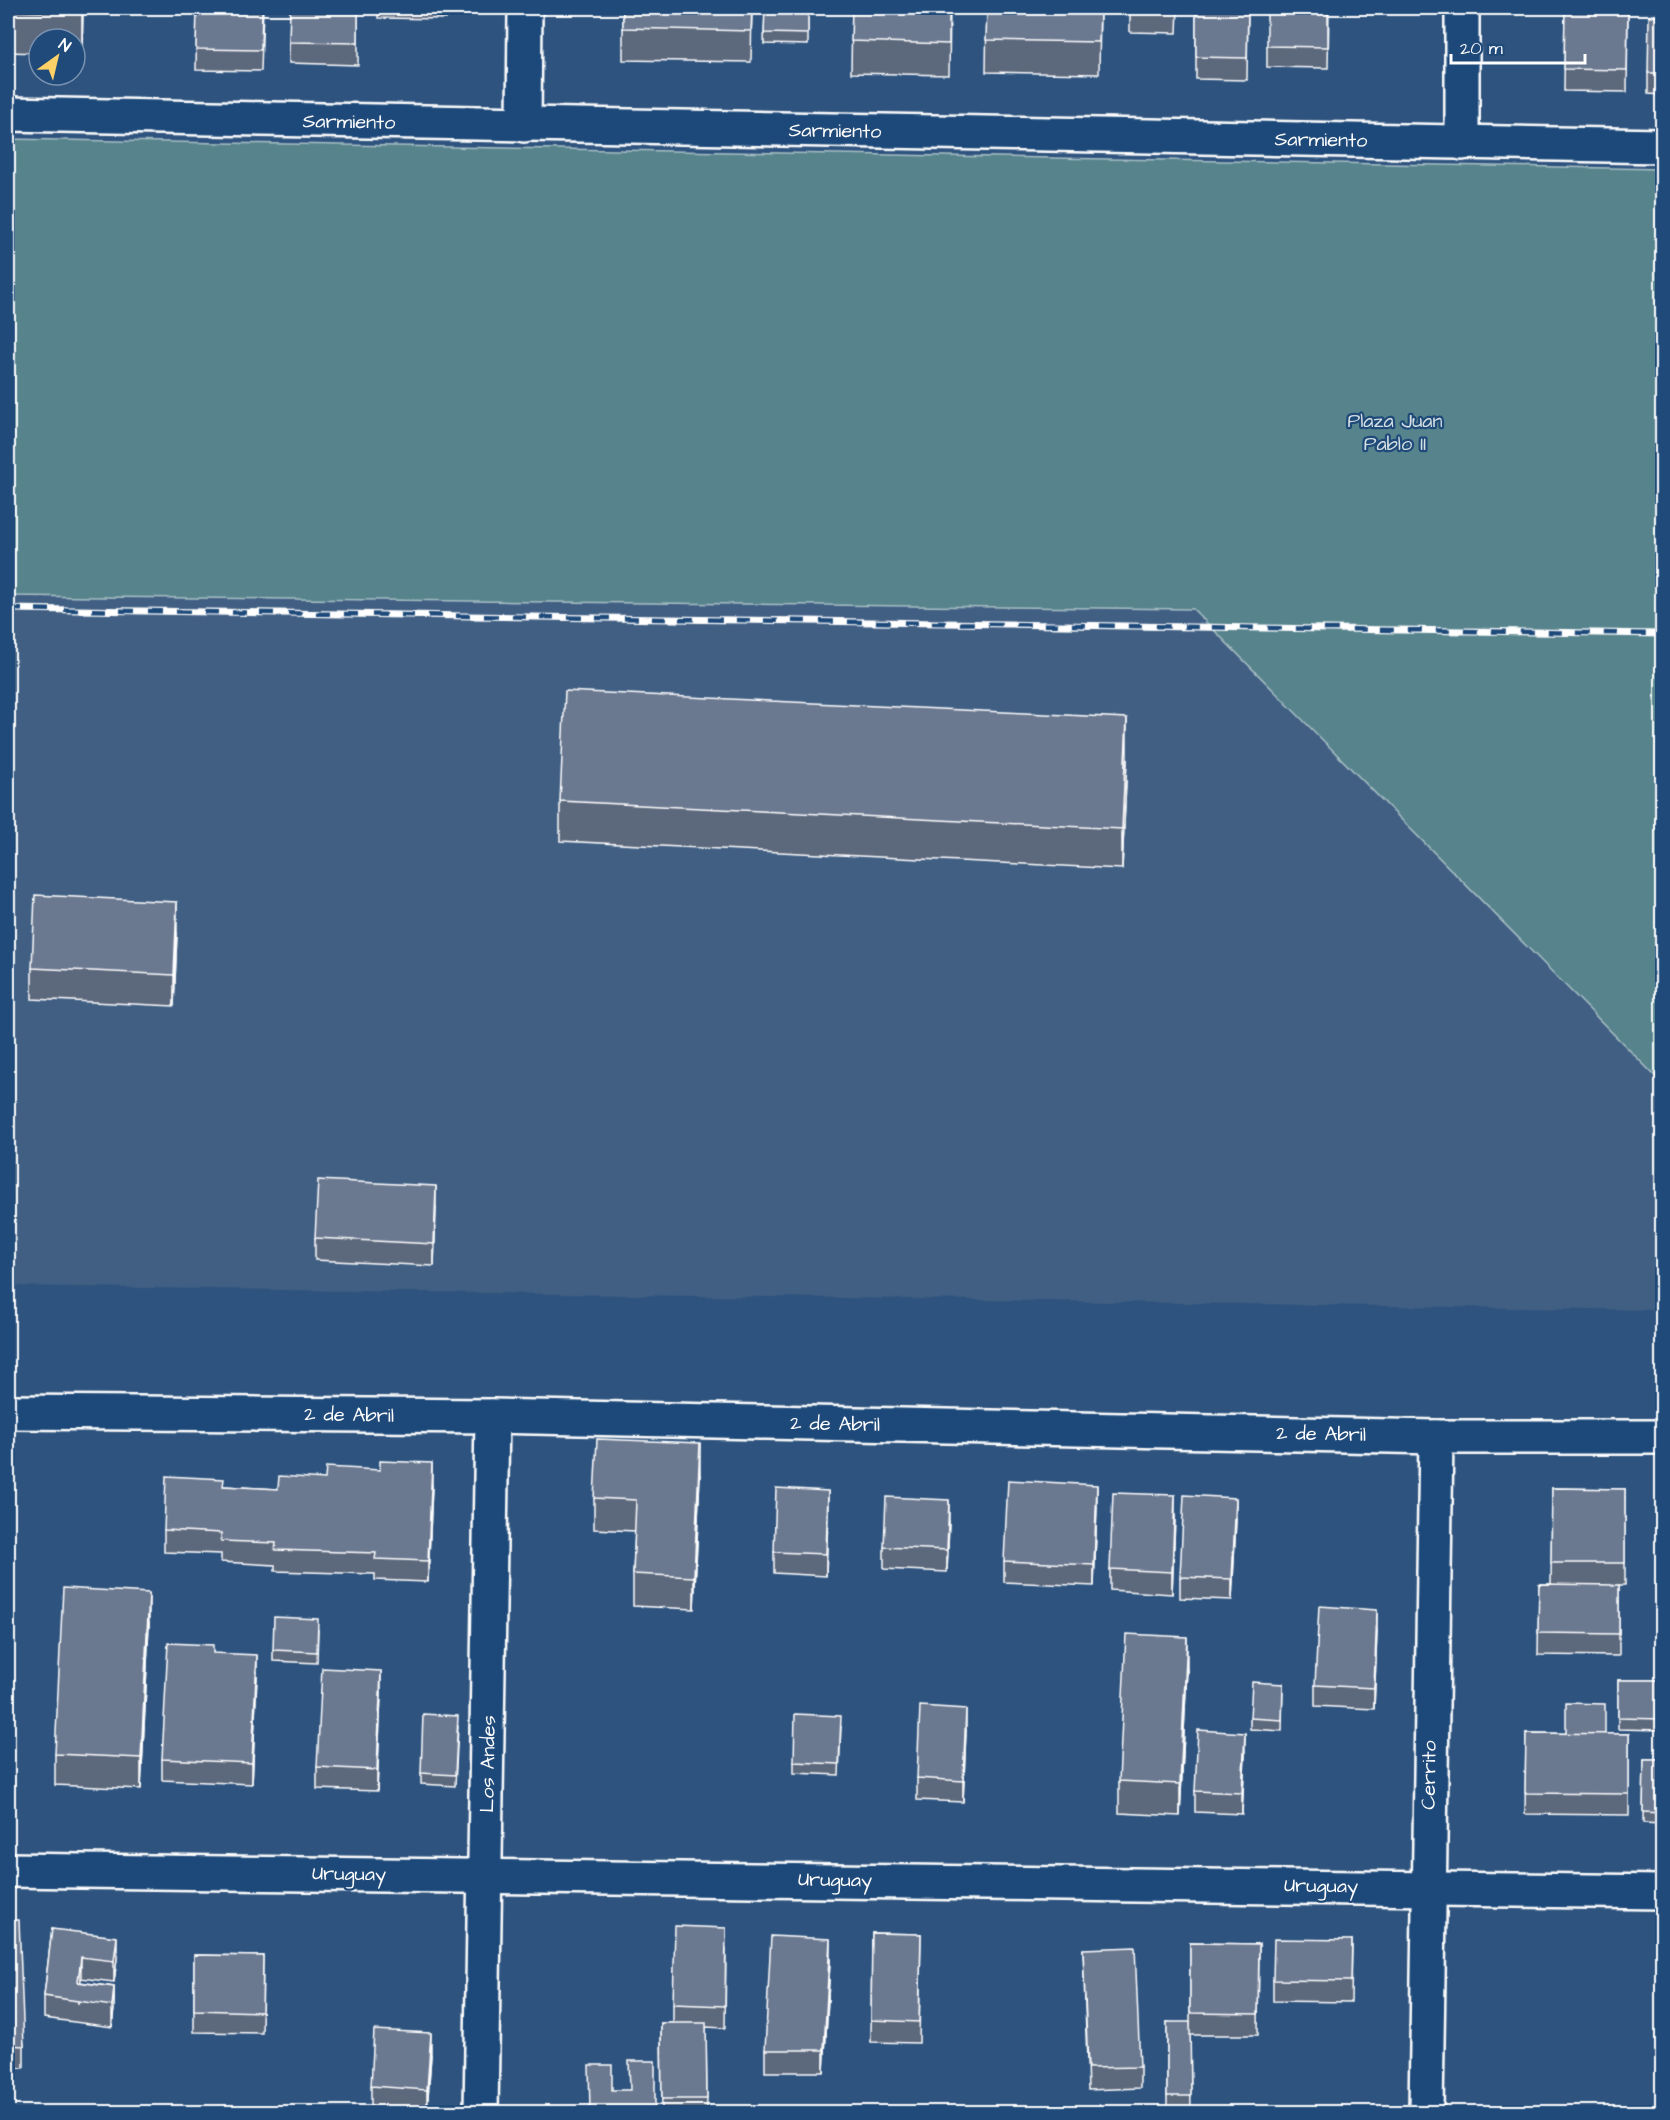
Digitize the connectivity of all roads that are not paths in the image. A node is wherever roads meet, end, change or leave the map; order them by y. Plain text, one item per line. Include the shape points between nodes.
1 (525, 8) edge
2 (1462, 8) edge
3 (8, 114) edge
4 (524, 125) junction
5 (1462, 143) junction
6 (1662, 146) edge
7 (8, 1412) edge
8 (492, 1416) junction
9 (1436, 1437) junction
10 (1662, 1437) edge
11 (8, 1870) edge
12 (486, 1876) junction
13 (1427, 1887) junction
14 (1662, 1892) edge
15 (481, 2112) edge
16 (1426, 2112) edge

1 - 4 street
2 - 5 street
3 - 4 street, Sarmiento
4 - 5 street, Sarmiento
5 - 6 street, Sarmiento
7 - 8 street, 2 de Abril
8 - 9 street, 2 de Abril
8 - 12 street, Los Andes
9 - 10 street, 2 de Abril
9 - 13 street, Cerrito
11 - 12 street, Uruguay
12 - 13 street, Uruguay
12 - 15 street, Los Andes
13 - 14 street, Uruguay
13 - 16 street, Cerrito

